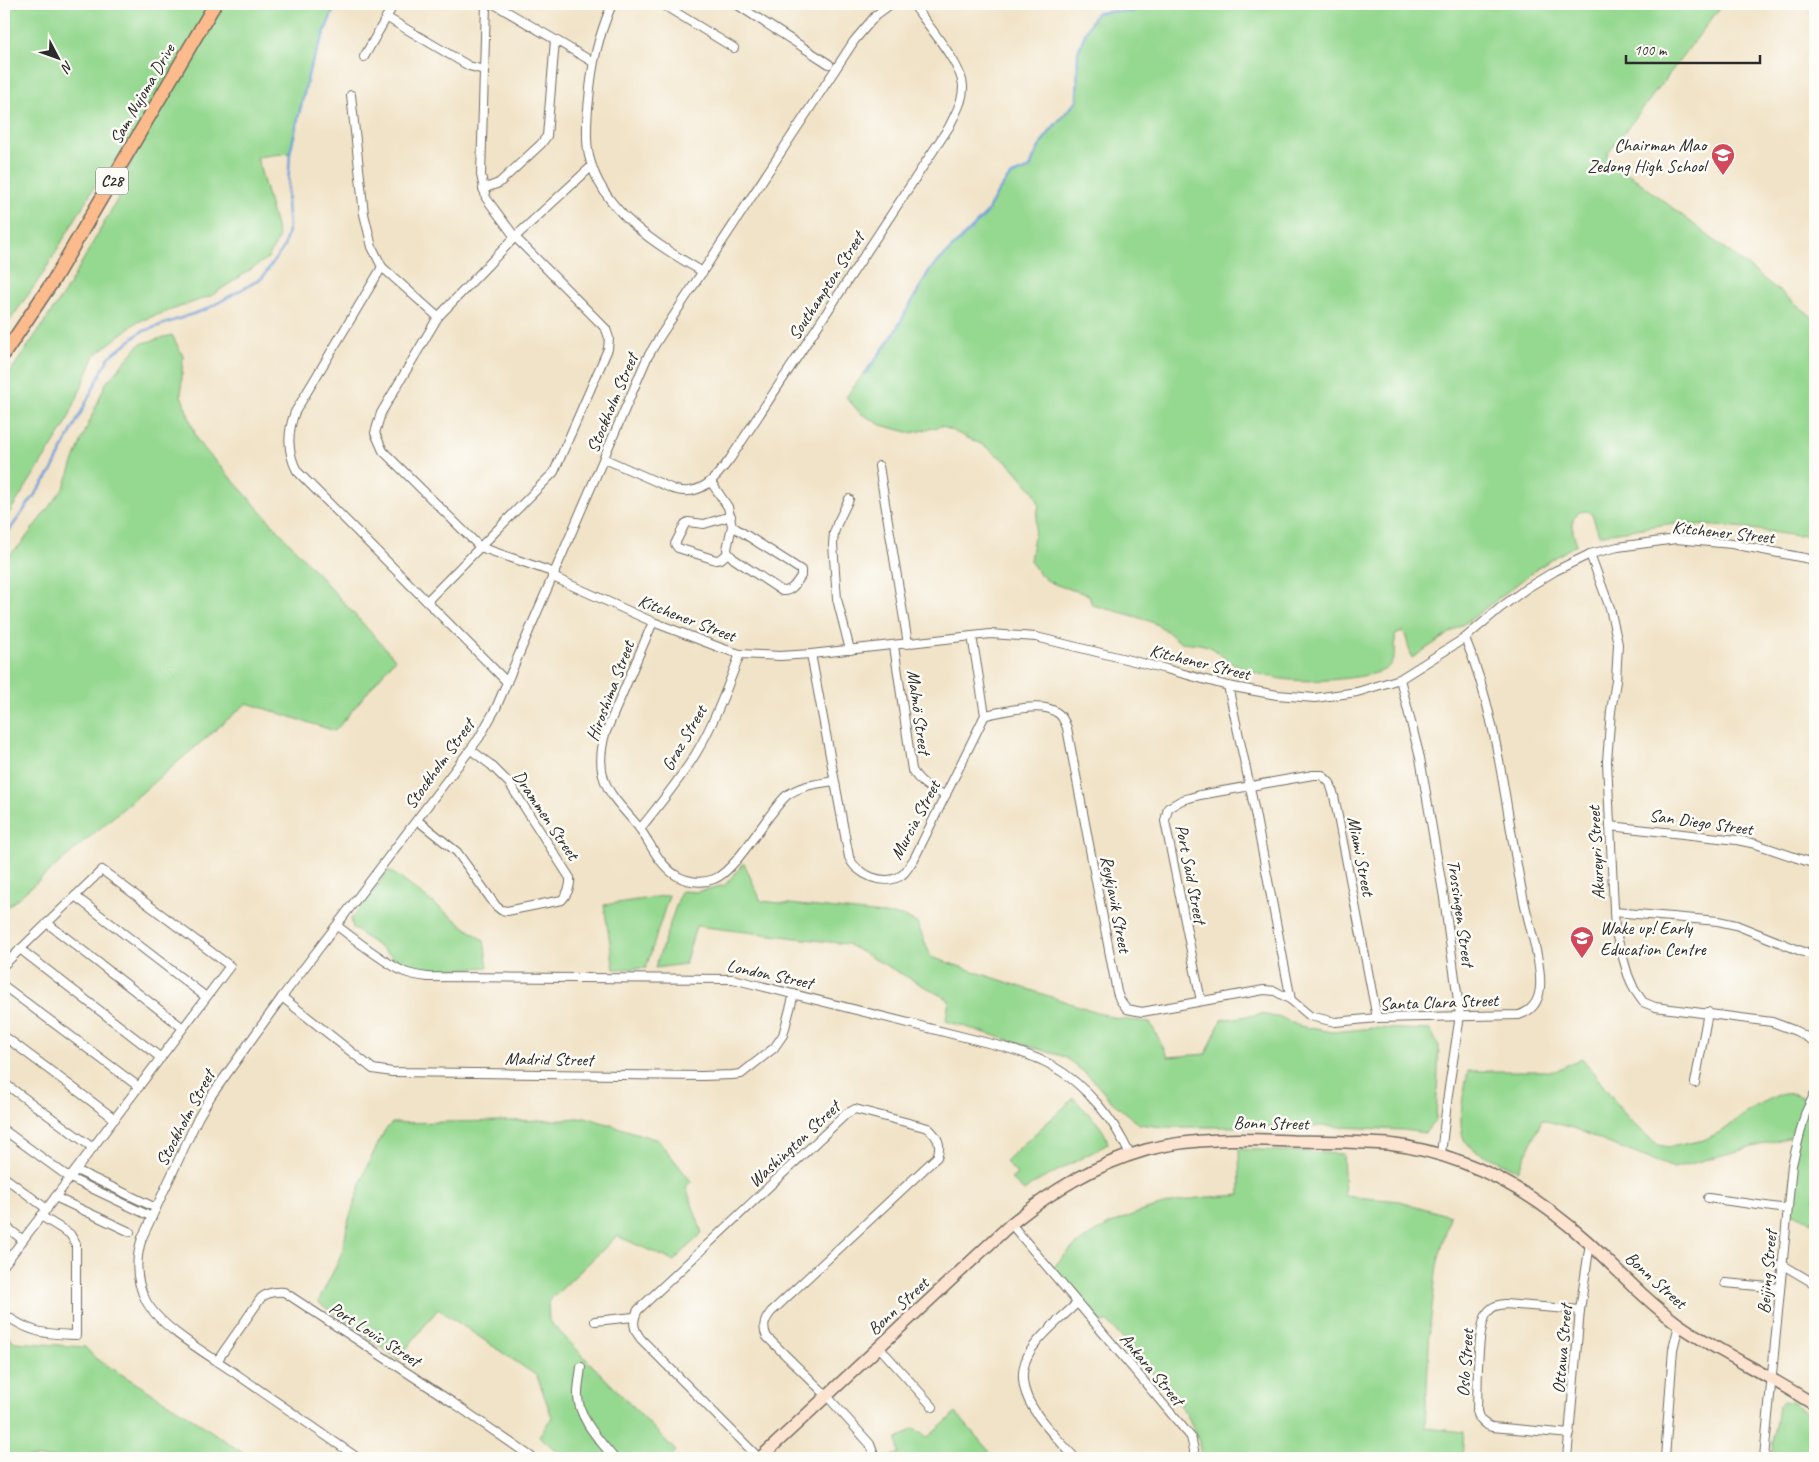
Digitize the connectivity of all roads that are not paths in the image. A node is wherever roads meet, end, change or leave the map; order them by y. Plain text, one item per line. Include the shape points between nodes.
1 (215, 4) edge
2 (394, 4) edge
3 (486, 4) edge
4 (494, 4) edge
5 (612, 4) edge
6 (662, 4) edge
7 (736, 4) edge
8 (890, 4) edge
9 (913, 4) edge
10 (386, 18) junction
11 (555, 40) junction
12 (734, 48) dead end
13 (364, 57) dead end
14 (592, 62) junction
15 (829, 64) dead end
16 (484, 70) junction
17 (351, 95) dead end
18 (592, 166) junction
19 (483, 188) junction
20 (516, 237) junction
21 (382, 267) junction
22 (702, 272) junction
23 (438, 317) junction
24 (4, 354) edge
25 (605, 459) junction
26 (879, 466) dead end
27 (711, 482) junction
28 (849, 499) dead end
29 (730, 516) junction
30 (732, 526) junction
31 (480, 547) junction
32 (728, 553) junction
33 (1590, 554) junction
34 (1815, 560) edge
35 (554, 575) junction
36 (427, 601) junction
37 (653, 622) junction
38 (972, 636) junction
39 (1465, 638) junction
40 (908, 644) junction
41 (894, 646) junction
42 (850, 650) junction
43 (740, 654) junction
44 (811, 654) junction
45 (1400, 679) junction
46 (507, 682) junction
47 (1228, 686) junction
48 (985, 715) junction
49 (471, 750) junction
50 (834, 781) junction
51 (1250, 787) junction
52 (946, 795) junction
53 (416, 820) junction
54 (1610, 826) junction
55 (640, 829) junction
56 (1815, 864) edge
57 (76, 896) junction
58 (1614, 912) junction
59 (47, 923) junction
60 (337, 926) junction
61 (20, 950) junction
62 (1815, 953) edge
63 (4, 965) edge
64 (4, 986) edge
65 (794, 994) junction
66 (206, 997) junction
67 (282, 997) junction
68 (1201, 1000) junction
69 (1291, 1000) junction
70 (1708, 1012) junction
71 (1460, 1016) junction
72 (1377, 1018) junction
73 (183, 1028) junction
74 (4, 1036) edge
75 (1815, 1042) edge
76 (161, 1058) junction
77 (4, 1083) edge
78 (1695, 1083) dead end
79 (138, 1087) junction
80 (1815, 1093) edge
81 (114, 1119) junction
82 (4, 1130) edge
83 (92, 1148) junction
84 (1441, 1154) junction
85 (1130, 1155) junction
86 (76, 1170) junction
87 (4, 1177) edge
88 (70, 1178) junction
89 (56, 1198) junction
90 (1708, 1198) dead end
91 (156, 1208) junction
92 (1788, 1208) junction
93 (47, 1209) junction
94 (41, 1216) junction
95 (152, 1216) junction
96 (1011, 1224) junction
97 (4, 1225) edge
98 (130, 1232) dead end
99 (23, 1240) junction
100 (1590, 1244) junction
101 (1783, 1265) junction
102 (4, 1266) edge
103 (1725, 1283) dead end
104 (1815, 1284) edge
105 (1780, 1288) junction
106 (1077, 1303) junction
107 (1580, 1310) junction
108 (4, 1314) edge
109 (634, 1317) junction
110 (595, 1320) dead end
111 (1679, 1325) junction
112 (879, 1347) junction
113 (217, 1361) junction
114 (581, 1367) dead end
115 (1772, 1379) junction
116 (826, 1396) junction
117 (1815, 1405) edge
118 (933, 1407) dead end
119 (1570, 1434) junction
120 (358, 1458) edge
121 (533, 1458) edge
122 (614, 1458) edge
123 (759, 1458) edge
124 (875, 1458) edge
125 (1075, 1458) edge
126 (1194, 1458) edge
127 (1567, 1458) edge
128 (1665, 1458) edge
129 (1764, 1458) edge

1 - 24 main road, Sam Nujoma Drive / C28 via 53,282
2 - 10 street
3 - 16 street
4 - 11 street
5 - 14 street
6 - 12 street
7 - 15 street
8 - 22 street, Stockholm Street via 854,41
9 - 27 street, Southampton Street via 960,74 962,90 958,107 730,459
10 - 13 street
10 - 16 street via 468,66
11 - 14 street
11 - 19 street via 547,136 499,183
14 - 18 street via 587,137
16 - 19 street
17 - 21 street via 364,214 372,247
18 - 20 street
18 - 22 street via 597,179 629,221 653,242
19 - 20 street via 486,198
20 - 23 street
20 - 31 street via 606,329 610,338 554,472
21 - 23 street
21 - 36 street via 295,412 290,424 289,450 297,471
22 - 25 street, Stockholm Street via 647,358
23 - 31 street via 381,413 375,433 382,451
25 - 27 street via 677,491 696,490
25 - 35 street, Stockholm Street
26 - 40 street
27 - 29 street via 728,507
28 - 42 street via 837,524 833,544 837,598
29 - 30 street
29 - 32 street via 704,524 688,522 675,544 678,548 716,560
30 - 32 street
30 - 32 street via 801,570 801,576 791,589 782,590
31 - 35 street, Kitchener Street
31 - 36 street
33 - 34 street, Kitchener Street via 1676,540 1732,544
33 - 39 street, Kitchener Street via 1527,588
33 - 54 street, Akureyri Street via 1610,608 1618,644 1607,761
35 - 37 street, Kitchener Street
35 - 46 street, Stockholm Street
36 - 46 street
37 - 43 street, Kitchener Street
37 - 55 street, Hiroshima Street via 607,728 601,758 604,781
38 - 40 street, Kitchener Street
38 - 47 street, Kitchener Street via 1036,637
38 - 48 street
39 - 45 street, Kitchener Street
39 - 71 street, Santa Clara Street via 1478,674 1501,764 1540,985 1538,1000 1527,1013
40 - 41 street, Kitchener Street
41 - 42 street, Kitchener Street
41 - 52 street, Malmö Street via 911,765 922,783
42 - 44 street, Kitchener Street
43 - 44 street, Kitchener Street
43 - 55 street, Graz Street via 698,750
44 - 50 street, Murcia Street
45 - 47 street, Kitchener Street via 1357,692 1315,698 1277,696
45 - 71 street, Trossingen Street via 1420,758
46 - 49 street, Stockholm Street
47 - 51 street
48 - 52 street, Murcia Street
48 - 68 street, Reykjavik Street via 1045,706 1058,712 1067,728 1117,992 1122,1004 1130,1010 1142,1012
49 - 53 street, Stockholm Street
49 - 53 street, Drammen Street via 509,783 570,878 567,894 562,900 501,910 457,852
50 - 52 street, Murcia Street via 850,861 868,876 880,879 892,879 906,871
50 - 55 street, Hiroshima Street via 792,791 728,870 714,880 691,881 674,874 664,865
51 - 68 street, Port Said Street via 1190,798 1170,805 1166,811 1165,821
51 - 69 street
51 - 72 street, Miami Street via 1313,775 1322,775 1330,783
53 - 60 street, Stockholm Street
54 - 56 street, San Diego Street via 1737,840
54 - 58 street, Akureyri Street
57 - 59 street
57 - 66 street
57 - 66 street via 102,870 230,966
58 - 62 street via 1718,921 1806,953
58 - 70 street, Akureyri Street via 1615,930 1628,975 1643,1002 1655,1007
59 - 61 street
59 - 73 street
60 - 65 street, London Street via 393,966 428,977 725,978
60 - 67 street, Stockholm Street
61 - 63 street
61 - 76 street
64 - 79 street
65 - 67 street, Madrid Street via 784,1035 774,1048 741,1074 702,1076 379,1071
65 - 85 street, London Street via 1004,1046 1037,1058 1053,1066 1092,1098 1119,1132
66 - 73 street
67 - 91 street, Stockholm Street via 211,1096
68 - 69 street, Reykjavik Street via 1272,990
69 - 72 street, Santa Clara Street via 1319,1020 1335,1022
70 - 75 street, Akureyri Street via 1772,1022
70 - 78 street
71 - 72 street, Santa Clara Street
71 - 84 street, Trossingen Street
73 - 76 street
74 - 81 street
76 - 79 street
77 - 83 street
79 - 81 street
80 - 92 street, Beijing Street via 1795,1150
81 - 83 street
82 - 88 street
83 - 86 street
84 - 85 street, Bonn Street via 1366,1142 1260,1140 1198,1142
84 - 100 street, Bonn Street via 1472,1165 1544,1204
85 - 96 street, Bonn Street via 1071,1181
86 - 88 street
86 - 91 street
87 - 93 street
88 - 89 street
88 - 95 street
89 - 93 street
89 - 98 street
90 - 92 street
91 - 95 street, Stockholm Street
92 - 101 street, Beijing Street
93 - 94 street
94 - 99 street
94 - 108 street via 70,1234 76,1244 76,1335 46,1334 18,1324
95 - 113 street, Stockholm Street via 137,1252 136,1270 147,1302 171,1328
96 - 106 street, Ankara Street
96 - 112 street, Bonn Street
97 - 99 street
99 - 102 street
100 - 107 street, Ottawa Street
100 - 111 street, Bonn Street
101 - 104 street
101 - 105 street, Beijing Street
103 - 105 street
105 - 115 street, Beijing Street
106 - 125 street via 1031,1350 1023,1377 1031,1408
106 - 126 street, Ankara Street via 1190,1437
107 - 119 street, Ottawa Street
107 - 119 street, Oslo Street via 1505,1304 1491,1308 1481,1326 1477,1411 1482,1422 1492,1426
109 - 110 street
109 - 116 street, Washington Street via 850,1110 859,1109 928,1128 940,1144 936,1157 766,1318 767,1337
109 - 123 street via 634,1330 641,1339
111 - 115 street, Bonn Street
111 - 128 street via 1672,1358
112 - 116 street, Bonn Street
112 - 118 street
113 - 120 street, Stockholm Street
113 - 121 street, Port Louis Street via 261,1298 267,1293 284,1292
114 - 122 street via 580,1407 596,1436
115 - 117 street, Bonn Street
115 - 129 street, Beijing Street
116 - 123 street, Bonn Street
116 - 124 street via 870,1444
119 - 127 street, Ottawa Street

